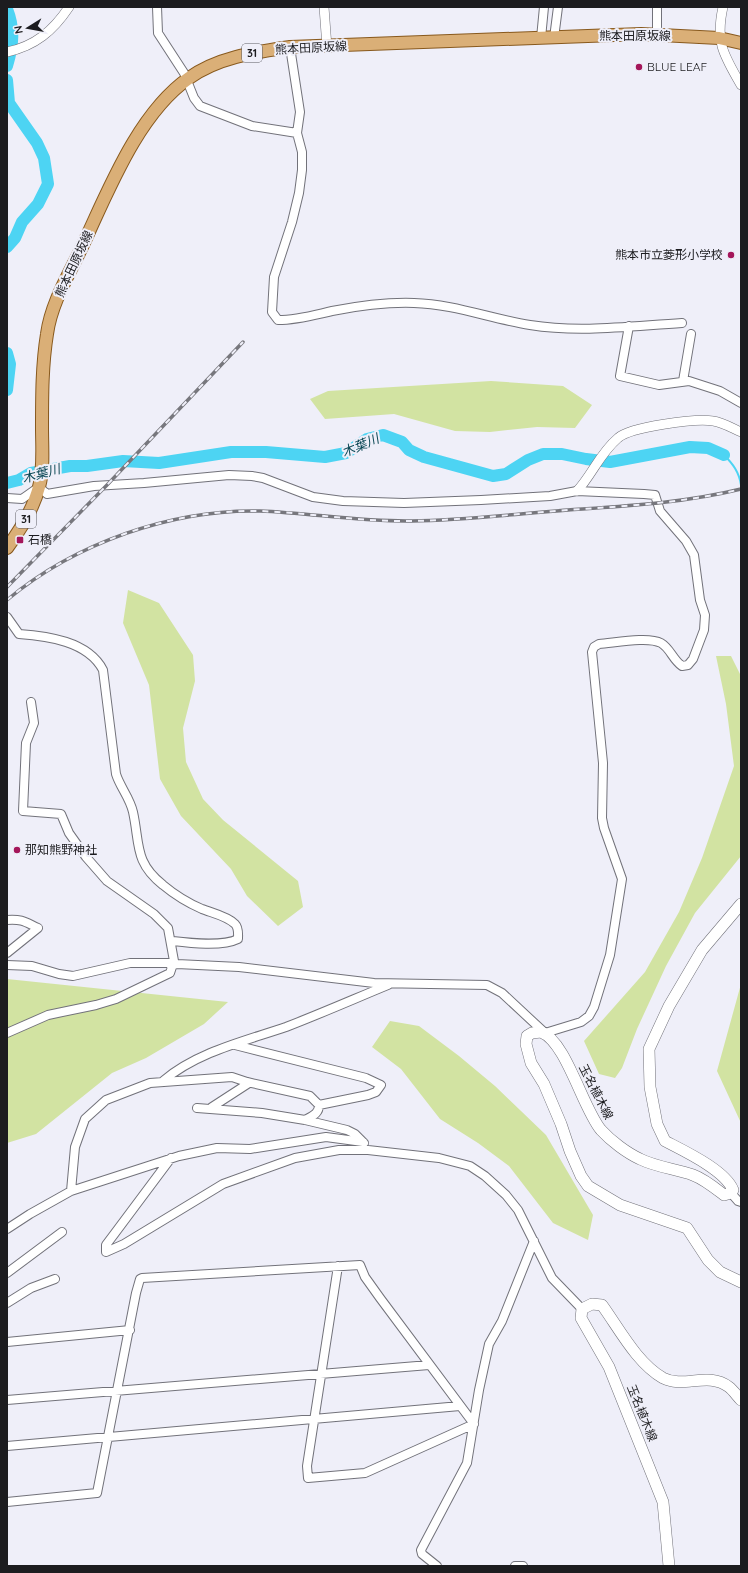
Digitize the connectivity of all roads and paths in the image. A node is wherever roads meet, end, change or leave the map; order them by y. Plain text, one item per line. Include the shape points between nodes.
1 (69, 7) edge
2 (157, 7) edge
3 (324, 7) edge
4 (544, 7) edge
5 (558, 7) edge
6 (657, 7) edge
7 (723, 7) edge
8 (657, 35) junction
9 (540, 38) junction
10 (554, 38) junction
11 (719, 38) junction
12 (741, 43) edge
13 (290, 47) junction
14 (327, 47) junction
15 (7, 52) edge
16 (187, 79) junction
17 (741, 85) edge
18 (298, 133) junction
19 (682, 323) dead end
20 (629, 326) junction
21 (691, 334) dead end
22 (683, 382) junction
23 (741, 402) edge
24 (741, 432) edge
25 (40, 483) junction
26 (577, 491) junction
27 (7, 498) edge
28 (7, 548) edge
29 (7, 617) edge
30 (31, 702) dead end
31 (741, 904) edge
32 (7, 920) edge
33 (172, 941) junction
34 (7, 953) edge
35 (7, 965) edge
36 (171, 966) junction
37 (390, 984) junction
38 (7, 1033) edge
39 (545, 1033) junction
40 (234, 1045) junction
41 (163, 1081) junction
42 (249, 1083) junction
43 (319, 1105) junction
44 (212, 1107) junction
45 (197, 1108) dead end
46 (305, 1120) junction
47 (363, 1142) junction
48 (368, 1150) junction
49 (171, 1158) junction
50 (71, 1191) junction
51 (731, 1194) junction
52 (741, 1202) edge
53 (7, 1229) edge
54 (62, 1232) dead end
55 (534, 1241) junction
56 (338, 1266) junction
57 (7, 1273) edge
58 (55, 1279) dead end
59 (741, 1282) edge
60 (7, 1303) edge
61 (582, 1309) junction
62 (130, 1330) junction
63 (7, 1342) edge
64 (429, 1365) junction
65 (322, 1374) junction
66 (118, 1390) junction
67 (7, 1400) edge
68 (741, 1400) edge
69 (460, 1406) junction
70 (316, 1420) junction
71 (474, 1424) junction
72 (108, 1437) junction
73 (7, 1446) edge
74 (7, 1502) edge
75 (437, 1566) edge
76 (515, 1566) edge
77 (523, 1566) edge
78 (669, 1566) edge

1 - 15 street via 53,28 38,41
2 - 16 street via 158,32
3 - 14 street
4 - 9 street
5 - 10 street
6 - 8 street
7 - 11 street
8 - 10 main road, 熊本田原坂線 / 31
8 - 11 main road, 熊本田原坂線 / 31
9 - 10 main road, 熊本田原坂線 / 31
9 - 14 main road, 熊本田原坂線 / 31
11 - 12 main road, 熊本田原坂線 / 31
11 - 17 street via 721,48
13 - 14 main road, 熊本田原坂線 / 31
13 - 16 main road, 熊本田原坂線 / 31 via 249,54 217,64
13 - 18 street via 300,112
16 - 18 street via 200,106 252,126
16 - 25 main road, 熊本田原坂線 / 31 via 161,104 135,140 113,180 58,297 47,331 44,356
18 - 20 street via 302,152 299,193 273,284 272,312 278,320 304,318 367,306 414,303 441,305 536,326 585,329
19 - 20 street
20 - 22 street via 620,376 659,385
21 - 22 street
22 - 23 street via 689,381 720,391
24 - 26 street via 713,421 689,421 628,432 618,438 603,454
25 - 26 street via 47,494 94,486 144,484 229,475 252,476 313,497 343,502 404,503 550,496
25 - 27 street via 22,499
25 - 28 main road, 熊本田原坂線 / 31 via 25,523
26 - 39 street via 655,495 660,511 686,541 694,555 700,600 705,615 704,630 693,659 688,665 682,666 677,663 661,643 651,640 600,644 594,647 592,652 603,763 602,818 622,879 610,955 594,1007 589,1016 581,1022
29 - 33 street via 19,634 40,636 78,647 99,663 116,774 133,812 140,857 162,885 177,896 226,918 236,925 238,931 238,939 215,943
30 - 33 street via 34,723 26,743 23,811 61,814 86,858 107,881 162,921 168,928
31 - 51 main road via 702,950 682,983 649,1049 648,1063 650,1087 665,1141 711,1168 731,1184
32 - 34 street via 19,919 38,928
33 - 36 street via 174,961
35 - 36 street via 32,966 73,976 130,962 169,963
36 - 37 street via 198,964 240,967
36 - 38 street via 170,973 116,999 48,1015
37 - 39 street via 464,984 491,987 502,993
37 - 40 street via 306,1019
39 - 51 main road, 玉名植木線 via 568,1063 597,1124 614,1142 640,1160 695,1176 724,1195
39 - 59 main road via 532,1033 527,1036 526,1044 531,1063 544,1084 562,1124 570,1151 588,1186 620,1205 687,1228 708,1260 720,1272
40 - 41 street via 187,1064
40 - 43 street via 366,1078 381,1085 376,1092 368,1095
41 - 42 street via 232,1077
41 - 50 street via 150,1082 106,1100 85,1119 75,1147
42 - 43 street via 310,1096
42 - 44 street
43 - 46 street via 315,1115
44 - 45 street
44 - 46 street
46 - 47 street via 347,1130
47 - 48 street
47 - 49 street via 326,1137 250,1149 217,1148
48 - 49 street via 339,1150 295,1158 232,1180 106,1252 106,1245
48 - 55 street via 439,1158 470,1166 506,1195 518,1210
49 - 50 street
50 - 53 street
51 - 52 street
54 - 57 street
55 - 61 street via 552,1278
55 - 71 street via 490,1344
56 - 62 street via 140,1279
56 - 64 street via 360,1265 369,1282
56 - 65 street
58 - 60 street via 31,1288
61 - 68 main road via 592,1304 602,1306 637,1354 664,1378 678,1381 717,1381 729,1387
61 - 78 main road, 玉名植木線 via 581,1318 609,1367 663,1502
62 - 63 street
62 - 66 street
64 - 65 street
64 - 69 street
65 - 66 street
65 - 70 street
66 - 67 street
66 - 72 street
69 - 70 street
69 - 71 street
70 - 71 street via 307,1466 308,1478 365,1473
70 - 72 street
71 - 75 street via 467,1463 421,1550 422,1554
72 - 73 street
72 - 74 street via 97,1494
76 - 77 street

